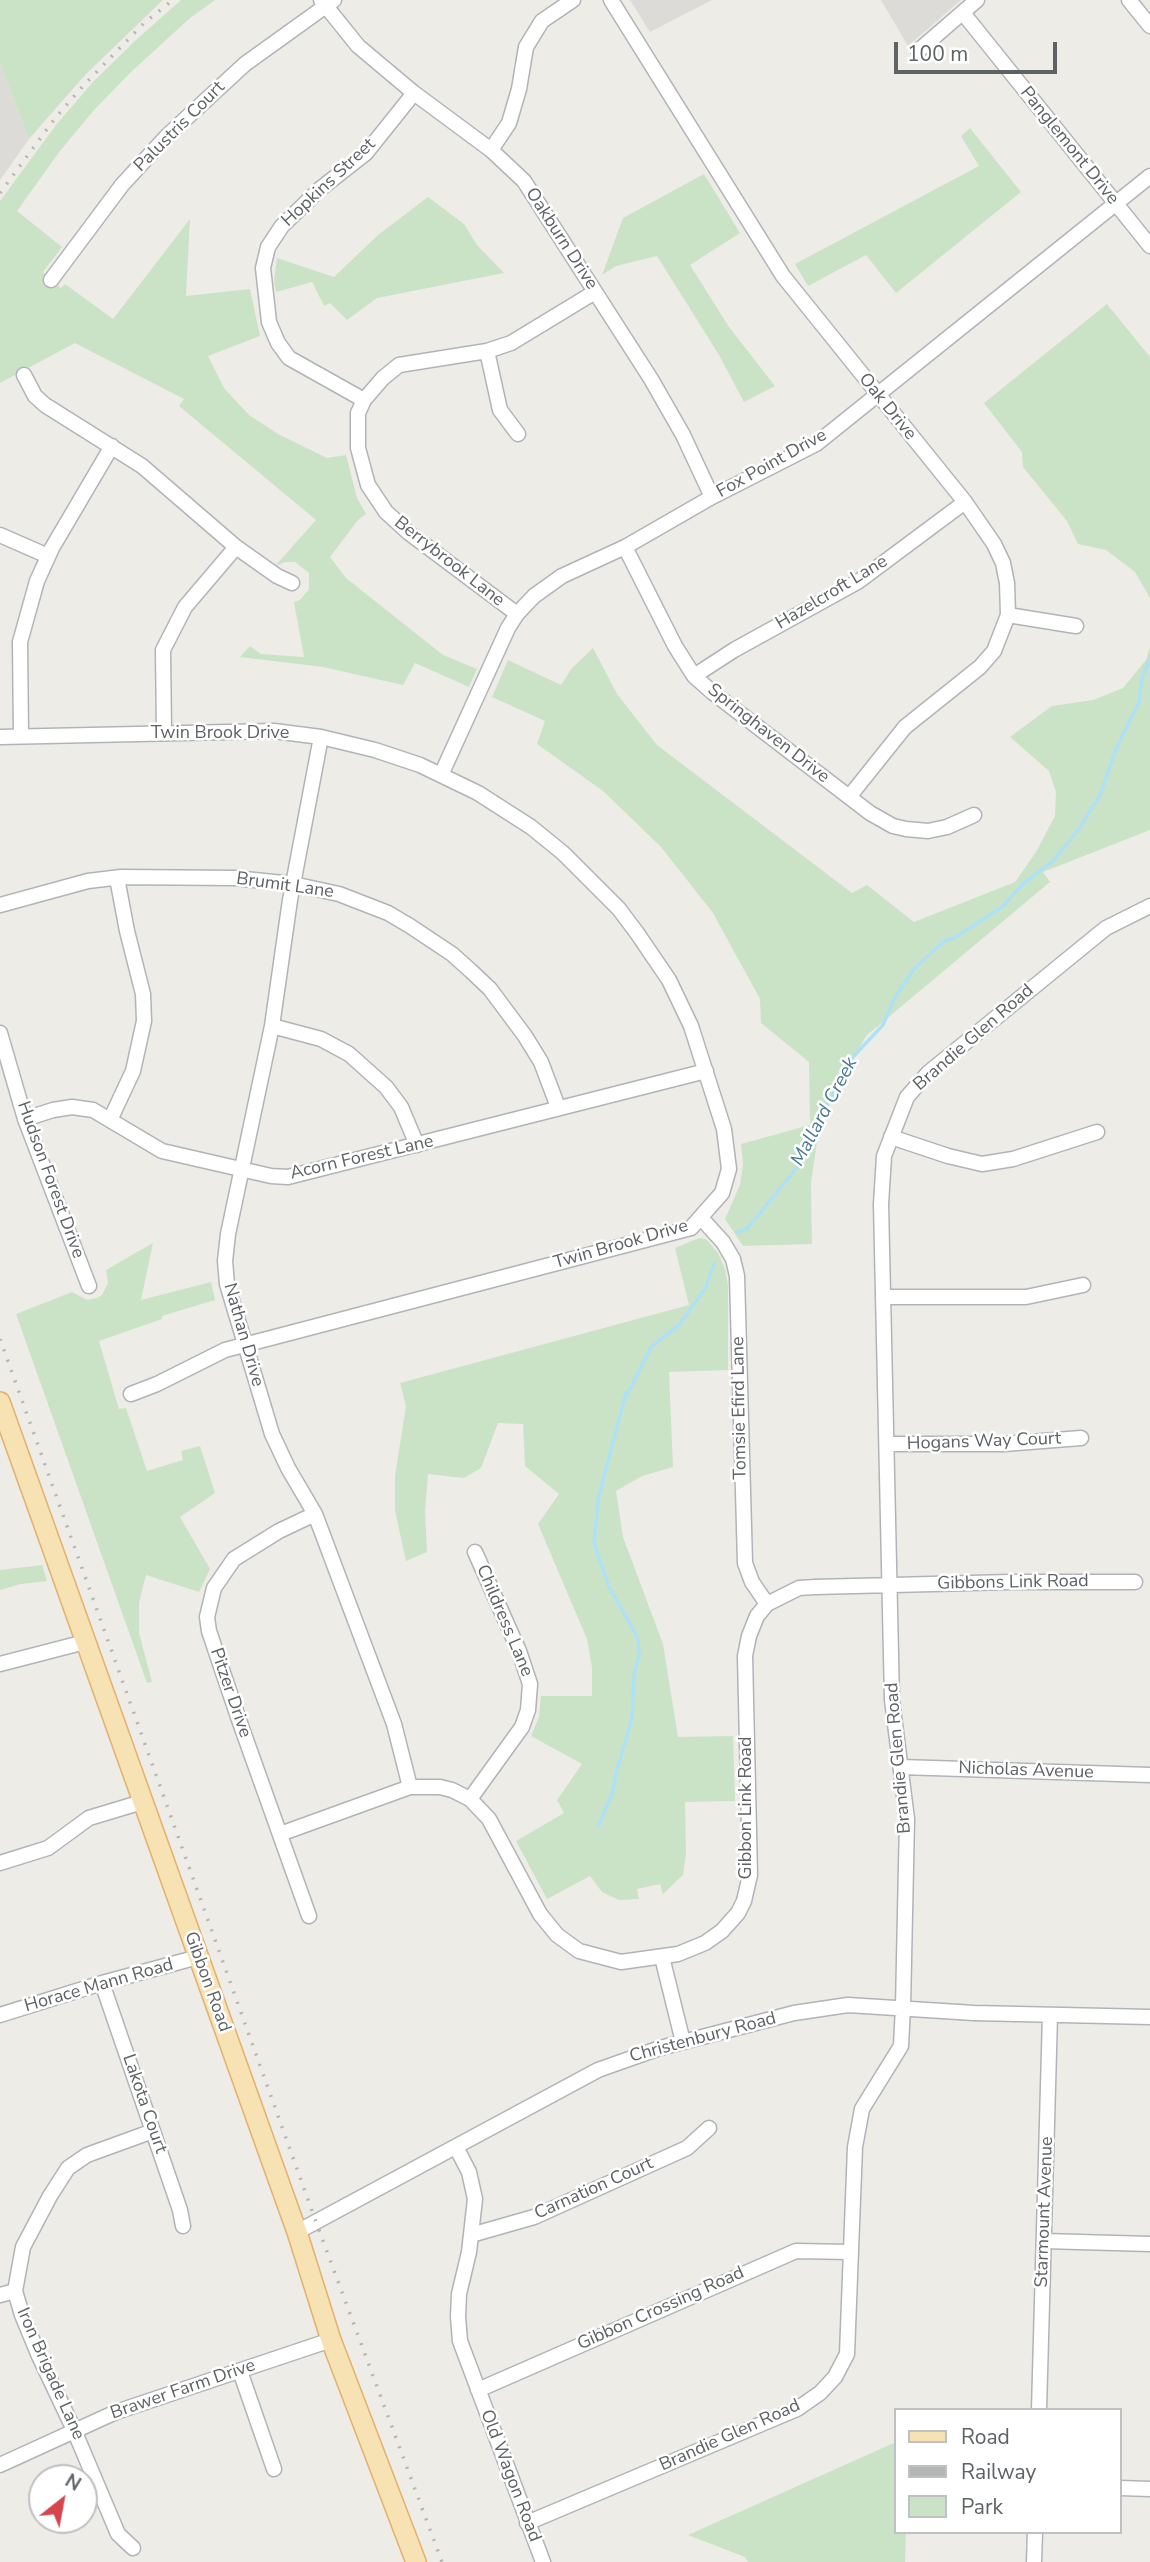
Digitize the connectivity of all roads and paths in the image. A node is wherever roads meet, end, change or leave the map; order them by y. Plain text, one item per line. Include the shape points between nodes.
1 (573, 0) edge
2 (611, 0) edge
3 (977, 0) edge
4 (1129, 0) edge
5 (326, 2) edge
6 (962, 13) junction
7 (1150, 26) edge
8 (918, 51) dead end
9 (415, 93) junction
10 (491, 150) junction
11 (1150, 176) edge
12 (1115, 203) junction
13 (1150, 246) edge
14 (51, 279) dead end
15 (595, 292) junction
16 (487, 351) junction
17 (24, 375) dead end
18 (878, 395) junction
19 (364, 400) junction
20 (518, 434) dead end
21 (112, 446) junction
22 (712, 497) junction
23 (965, 502) junction
24 (0, 535) edge
25 (236, 547) junction
26 (625, 547) junction
27 (48, 556) junction
28 (292, 583) dead end
29 (517, 614) junction
30 (1008, 615) junction
31 (1076, 626) dead end
32 (694, 676) junction
33 (164, 733) junction
34 (21, 736) junction
35 (0, 737) edge
36 (321, 737) junction
37 (441, 775) junction
38 (849, 797) junction
39 (974, 815) dead end
40 (117, 878) junction
41 (293, 884) junction
42 (0, 905) edge
43 (1150, 906) edge
44 (272, 1026) junction
45 (0, 1033) edge
46 (706, 1071) junction
47 (558, 1107) junction
48 (111, 1118) junction
49 (25, 1119) junction
50 (1097, 1132) dead end
51 (891, 1137) junction
52 (417, 1145) junction
53 (241, 1169) junction
54 (701, 1219) junction
55 (1083, 1285) dead end
56 (89, 1286) dead end
57 (883, 1297) junction
58 (245, 1345) junction
59 (131, 1394) dead end
60 (0, 1402) edge
61 (4, 1424) edge
62 (1081, 1438) dead end
63 (887, 1444) junction
64 (315, 1514) junction
65 (475, 1552) dead end
66 (1135, 1581) dead end
67 (890, 1586) junction
68 (767, 1604) junction
69 (85, 1642) junction
70 (0, 1664) edge
71 (901, 1768) junction
72 (1150, 1775) edge
73 (410, 1787) junction
74 (470, 1799) junction
75 (142, 1802) junction
76 (280, 1834) junction
77 (0, 1863) edge
78 (309, 1916) dead end
79 (198, 1957) junction
80 (662, 1957) junction
81 (102, 1983) junction
82 (903, 2007) junction
83 (0, 2015) edge
84 (1050, 2015) junction
85 (1150, 2017) edge
86 (683, 2042) junction
87 (709, 2128) dead end
88 (153, 2131) junction
89 (456, 2147) junction
90 (183, 2226) dead end
91 (296, 2232) junction
92 (471, 2235) junction
93 (1044, 2241) junction
94 (1150, 2244) edge
95 (850, 2252) junction
96 (15, 2291) junction
97 (0, 2295) edge
98 (331, 2340) junction
99 (240, 2371) junction
100 (478, 2390) junction
101 (1039, 2408) edge
102 (74, 2430) junction
103 (0, 2465) edge
104 (274, 2469) dead end
105 (1122, 2488) edge
106 (1150, 2489) edge
107 (527, 2523) junction
108 (1035, 2534) edge
109 (133, 2548) dead end
110 (416, 2562) edge
111 (543, 2562) edge
112 (1034, 2562) edge

1 - 10 street via 542,20 526,47 509,123
2 - 18 street, Oak Drive via 783,276
3 - 6 street
4 - 7 street
5 - 9 street, Oakburn Drive via 358,46
5 - 14 street, Palustris Court via 245,64 167,136 122,185
6 - 8 street
6 - 12 street, Panglemont Drive
9 - 10 street, Oakburn Drive
9 - 19 street, Hopkins Street via 366,153 320,188 282,226 268,247 264,268 269,322 289,358
10 - 15 street, Oakburn Drive via 524,181
11 - 12 street, Fox Point Drive
12 - 13 street, Panglemont Drive
12 - 18 street, Fox Point Drive
15 - 16 street via 511,343
15 - 22 street, Oakburn Drive via 657,390
16 - 19 street via 399,365
16 - 20 street via 500,410
17 - 21 street via 45,405
18 - 22 street, Fox Point Drive via 816,444
18 - 23 street, Oak Drive
19 - 29 street, Berrybrook Lane via 358,413 358,448 375,498 409,533
21 - 25 street
21 - 27 street
22 - 26 street, Fox Point Drive
23 - 30 street, Oak Drive via 1003,563
23 - 32 street, Hazelcroft Lane via 859,581
24 - 27 street
25 - 28 street
25 - 33 street via 185,607 163,650
26 - 29 street, Fox Point Drive via 562,576
26 - 32 street, Springhaven Drive
27 - 34 street via 20,642
29 - 37 street, Fox Point Drive
30 - 31 street
30 - 38 street, Oak Drive via 994,651 905,727
32 - 38 street, Springhaven Drive
33 - 34 street, Twin Brook Drive
33 - 36 street, Twin Brook Drive via 274,730
34 - 35 street, Twin Brook Drive
36 - 37 street, Twin Brook Drive via 375,750
36 - 41 street, Nathan Drive
37 - 46 street, Twin Brook Drive via 531,827 619,909 669,980
38 - 39 street, Springhaven Drive via 893,826 906,829 928,831
40 - 41 street, Brumit Lane via 235,878
40 - 42 street, Brumit Lane via 88,881
40 - 48 street via 143,994 144,1021 133,1071
41 - 44 street, Nathan Drive
41 - 47 street, Brumit Lane via 363,902 452,954 490,989 525,1036 541,1062
43 - 51 street, Brandie Glen Road via 1106,928 928,1073 907,1097
44 - 52 street via 321,1039 356,1060 401,1107
44 - 53 street, Nathan Drive
45 - 49 street, Hudson Forest Drive
46 - 47 street, Acorn Forest Lane
46 - 54 street, Twin Brook Drive via 724,1129 729,1169 722,1193
47 - 52 street, Acorn Forest Lane
48 - 49 street, Acorn Forest Lane via 72,1107
48 - 53 street, Acorn Forest Lane via 162,1151
49 - 56 street, Hudson Forest Drive
50 - 51 street via 982,1164
51 - 57 street, Brandie Glen Road via 882,1170
52 - 53 street, Acorn Forest Lane via 288,1177
53 - 58 street, Nathan Drive via 225,1261
54 - 58 street, Twin Brook Drive via 672,1234
54 - 68 street, Tomsie Efird Lane via 723,1242 737,1276 745,1563
55 - 57 street via 1026,1297
57 - 63 street, Brandie Glen Road
58 - 59 street, Twin Brook Drive
58 - 64 street, Nathan Drive via 272,1434
60 - 61 main road, Gibbon Road
61 - 69 main road, Gibbon Road
62 - 63 street, Hogans Way Court via 1004,1444
63 - 67 street, Brandie Glen Road
64 - 73 street, Nathan Drive via 394,1724
64 - 76 street, Pitzer Drive via 234,1559 214,1588 207,1617
65 - 74 street, Childress Lane via 530,1684 522,1727
66 - 67 street, Gibbons Link Road
67 - 68 street via 799,1588
67 - 71 street, Brandie Glen Road via 892,1700
68 - 80 street, Gibbon Link Road via 753,1626 745,1656 750,1875 744,1901 722,1931 705,1943
69 - 70 street
69 - 75 main road, Gibbon Road
71 - 72 street, Nicholas Avenue
71 - 82 street, Brandie Glen Road via 907,1819
73 - 74 street, Gibbon Link Road via 440,1787
73 - 76 street, Gibbon Link Road
74 - 80 street, Gibbon Link Road via 489,1819 535,1906 557,1935 579,1951 603,1959 621,1962
75 - 77 street via 89,1818 48,1848
75 - 79 main road, Gibbon Road
76 - 78 street, Pitzer Drive
79 - 81 street, Horace Mann Road
79 - 91 main road, Gibbon Road
80 - 86 street
81 - 83 street, Horace Mann Road
81 - 88 street, Lakota Court
82 - 84 street, Christenbury Road
82 - 86 street, Christenbury Road via 826,2007
82 - 95 street, Brandie Glen Road via 901,2046 862,2109 855,2147
84 - 85 street, Christenbury Road
84 - 93 street, Starmount Avenue
86 - 89 street, Christenbury Road via 598,2070
87 - 92 street, Carnation Court via 687,2148 534,2217
88 - 90 street, Lakota Court
88 - 96 street, Iron Brigade Lane via 87,2155 68,2168 23,2247
89 - 91 street, Christenbury Road
89 - 92 street, Old Wagon Road via 474,2188
91 - 98 main road, Gibbon Road
92 - 100 street, Old Wagon Road via 458,2317 460,2341
93 - 94 street
93 - 101 street, Starmount Avenue
95 - 100 street, Gibbon Crossing Road via 796,2251
95 - 107 street, Brandie Glen Road via 847,2354 820,2393 797,2409
96 - 97 street
96 - 102 street, Iron Brigade Lane
98 - 99 street, Brawer Farm Drive
98 - 110 main road, Gibbon Road
99 - 102 street, Brawer Farm Drive
99 - 104 street
100 - 107 street, Old Wagon Road
102 - 103 street, Brawer Farm Drive
102 - 109 street, Iron Brigade Lane via 118,2534
105 - 106 street
107 - 111 street, Old Wagon Road
108 - 112 street

